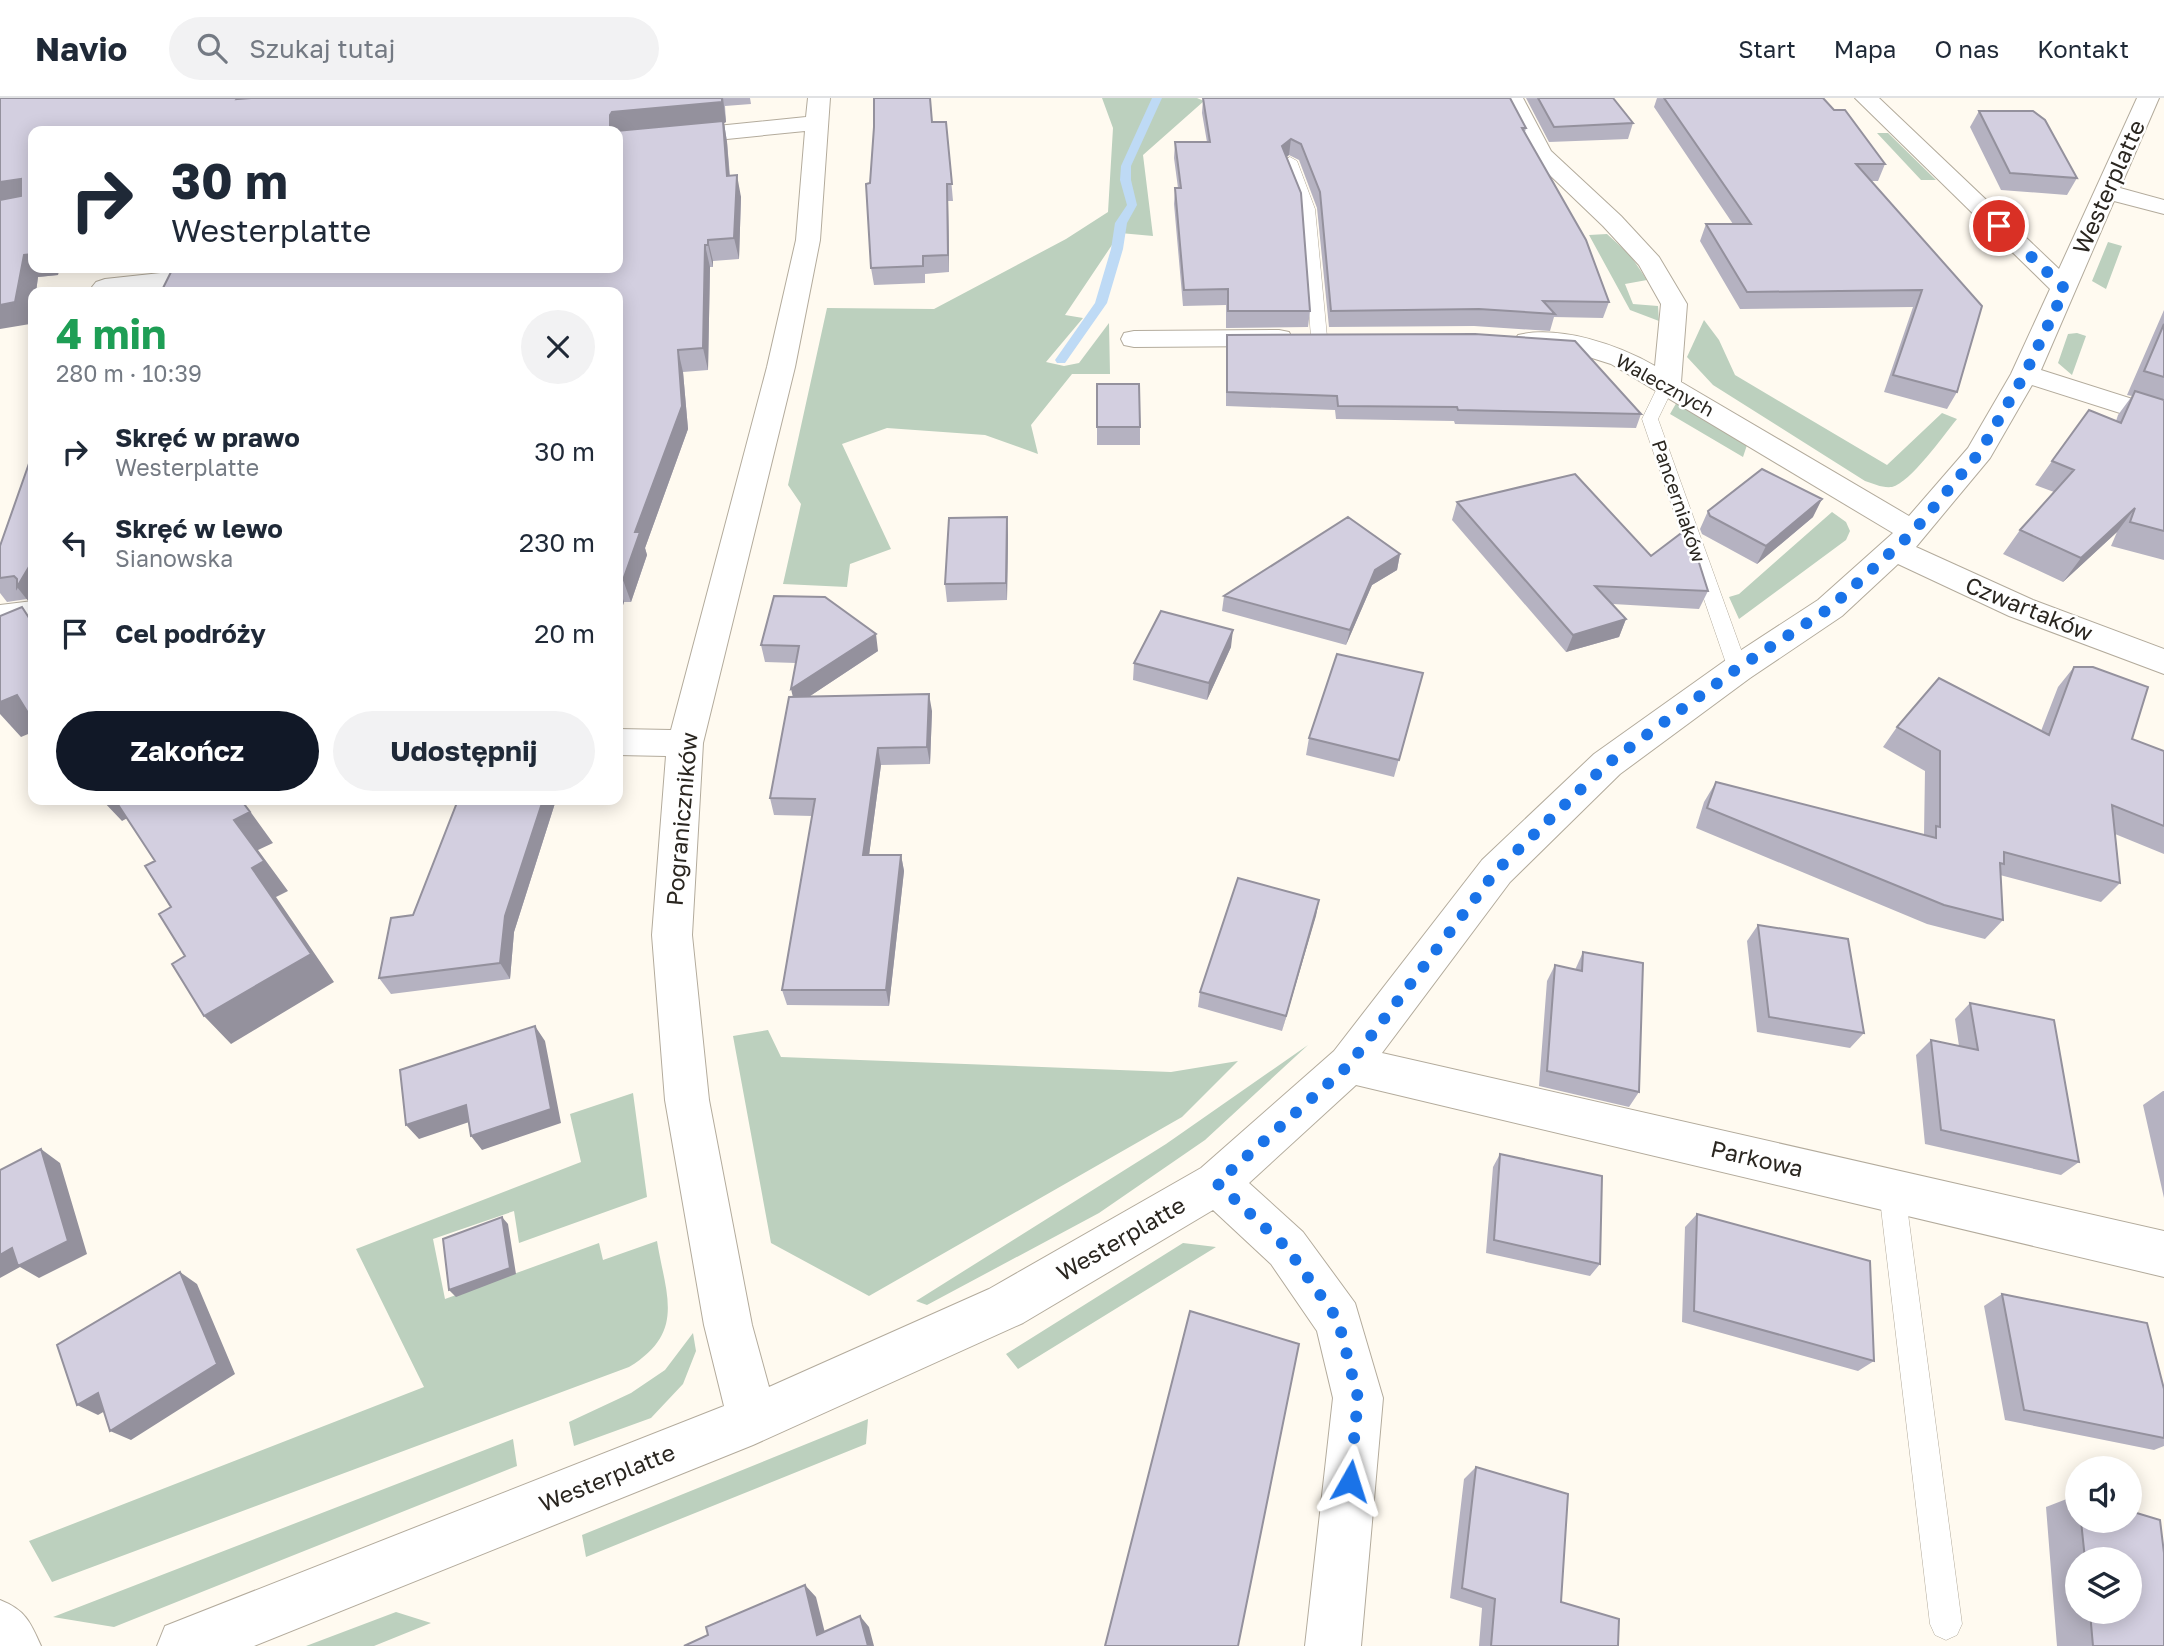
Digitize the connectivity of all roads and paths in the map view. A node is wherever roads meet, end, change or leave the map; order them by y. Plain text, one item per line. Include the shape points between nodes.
1 (1511, 98) edge
2 (1866, 98) edge
3 (2148, 98) edge
4 (818, 110) edge
5 (623, 142) edge
6 (1290, 161) edge
7 (2106, 192) junction
8 (2164, 207) edge
9 (213, 273) edge
10 (107, 282) edge
11 (2065, 289) junction
12 (1319, 337) junction
13 (1347, 337) edge
14 (1134, 339) dead end
15 (1498, 339) edge
16 (2025, 374) junction
17 (1667, 384) junction
18 (2164, 418) edge
19 (1904, 541) junction
20 (28, 613) edge
21 (0, 616) edge
22 (2164, 663) edge
23 (1738, 668) junction
24 (623, 742) edge
25 (685, 743) junction
26 (1349, 1065) junction
27 (1217, 1183) junction
28 (1892, 1191) junction
29 (2164, 1254) edge
30 (753, 1420) junction
31 (1946, 1624) dead end
32 (0, 1627) edge
33 (13, 1646) edge
34 (185, 1646) edge
35 (1333, 1646) edge

1 - 17 street, Pancerniaków via 1541,154 1650,262 1674,304
2 - 11 street
3 - 7 street, Westerplatte
4 - 5 street
4 - 25 street, Pograniczników via 806,253
6 - 12 lane via 1308,209
7 - 8 street
7 - 11 street, Westerplatte
9 - 10 street
11 - 16 street, Westerplatte
12 - 13 street
12 - 14 street
15 - 17 street, Walecznych via 1575,344 1621,358
16 - 18 street
16 - 19 street, Westerplatte via 1980,452
17 - 19 street, Walecznych
17 - 23 lane, Pancerniaków via 1650,419
19 - 22 street, Czwartaków via 2021,608
19 - 23 street, Westerplatte via 1830,608
20 - 21 street
23 - 26 street, Westerplatte via 1607,764 1496,871
24 - 25 street
25 - 30 street, Pograniczników via 672,935 686,1086 728,1325
26 - 27 street, Westerplatte
26 - 28 street, Parkowa
27 - 30 street, Westerplatte via 1006,1306
27 - 35 street via 1287,1248 1338,1320 1358,1398
28 - 29 street, Parkowa
28 - 31 lane
30 - 34 street, Westerplatte
32 - 33 street

